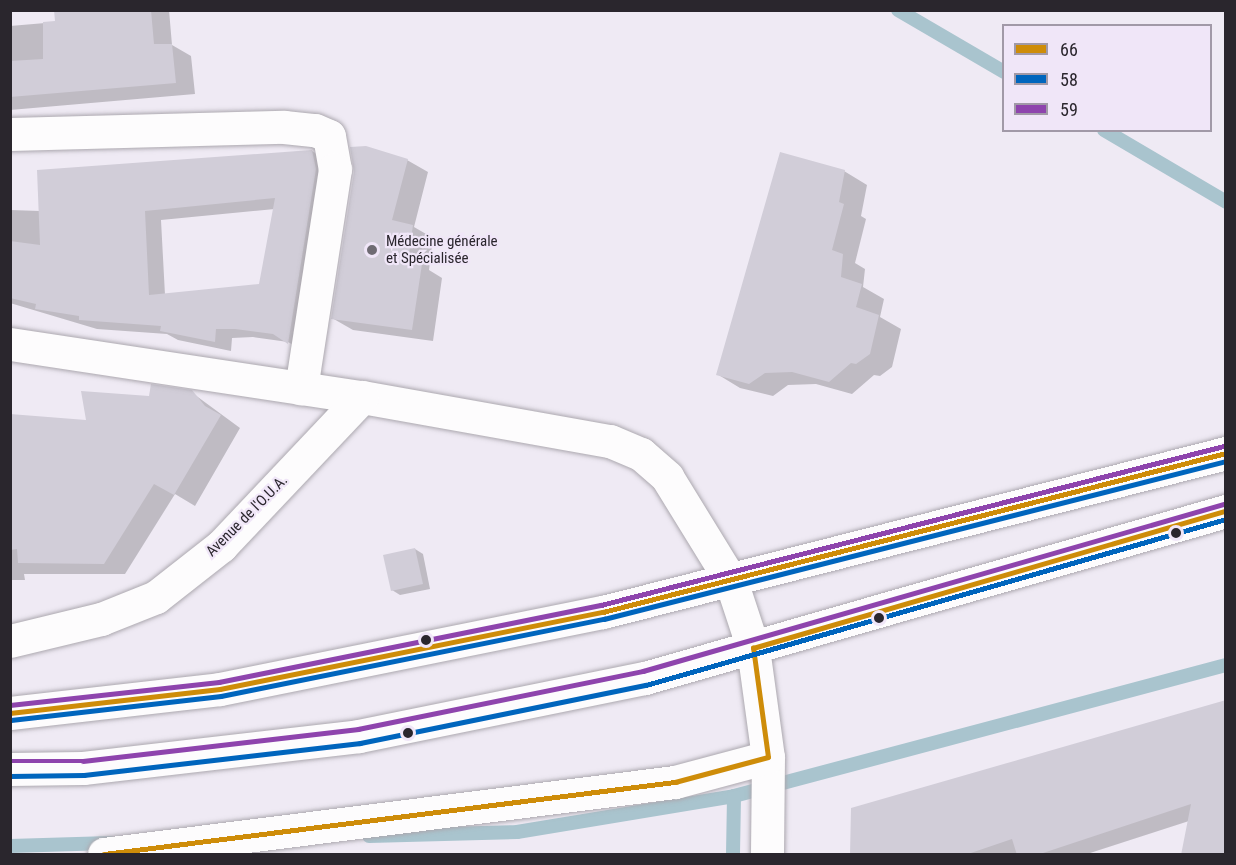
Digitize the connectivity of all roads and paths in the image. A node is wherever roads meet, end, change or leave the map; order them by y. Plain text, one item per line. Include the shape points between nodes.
1 (10, 134) edge
2 (10, 344) edge
3 (301, 388) junction
4 (362, 397) junction
5 (1226, 453) edge
6 (1226, 511) edge
7 (731, 581) junction
8 (10, 641) edge
9 (753, 648) junction
10 (10, 712) edge
11 (768, 758) junction
12 (10, 769) edge
13 (193, 850) edge
14 (104, 855) edge
15 (767, 855) edge

1 - 3 main road via 284,127 315,130 329,136 335,169
2 - 3 main road
3 - 4 main road
4 - 7 main road via 610,441 640,454 667,477
4 - 8 main road, Avenue de l'O.U.A. via 221,546 156,597 101,619
5 - 7 main road
6 - 9 main road
7 - 9 main road
7 - 10 main road via 603,612 220,689
9 - 11 main road
9 - 12 main road via 645,678 359,736 83,768
11 - 13 main road via 675,782
11 - 15 main road
13 - 14 main road

